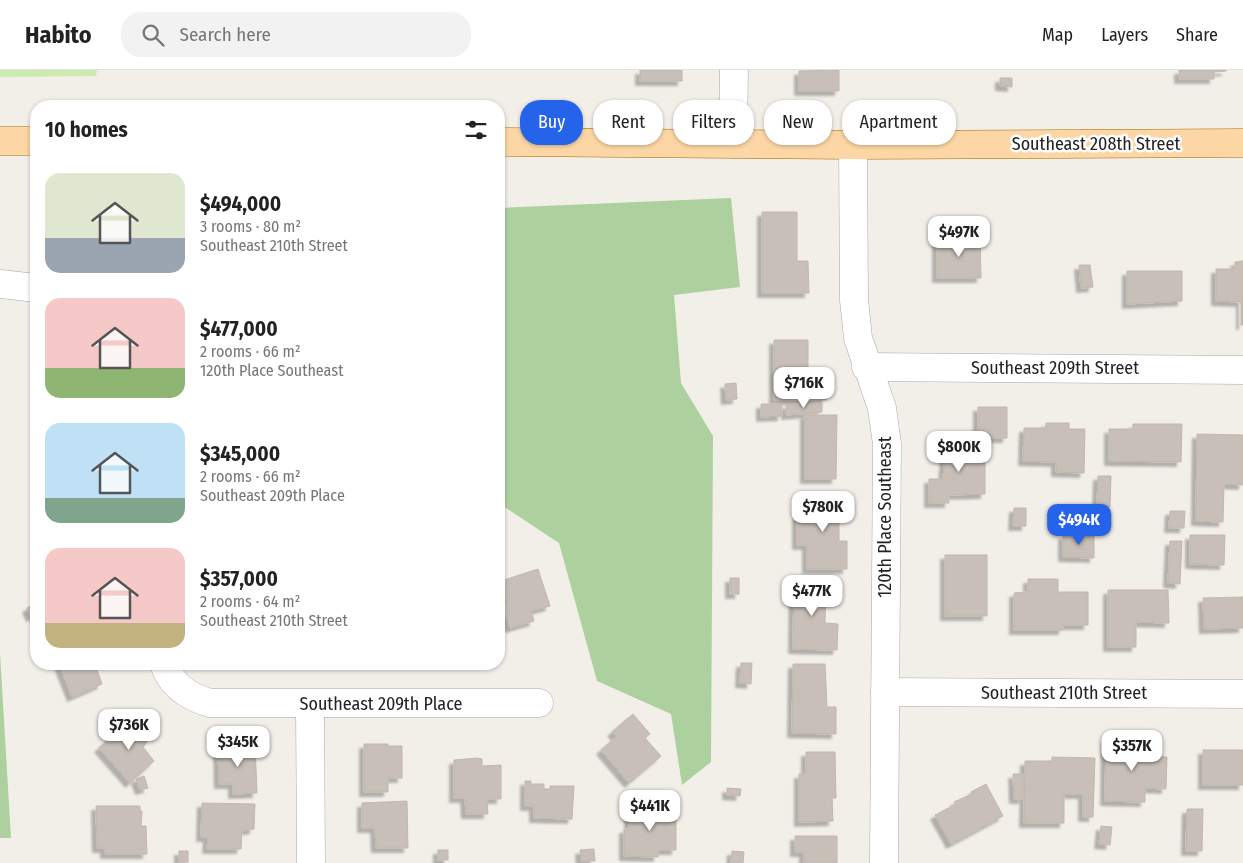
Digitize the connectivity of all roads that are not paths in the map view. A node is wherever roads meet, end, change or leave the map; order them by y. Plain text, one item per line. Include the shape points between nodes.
1 (734, 70) edge
2 (734, 100) edge
3 (0, 141) edge
4 (30, 141) edge
5 (505, 142) edge
6 (673, 143) edge
7 (1243, 143) edge
8 (754, 144) edge
9 (956, 144) edge
10 (842, 145) edge
11 (853, 145) edge
12 (0, 284) edge
13 (30, 287) edge
14 (866, 367) junction
15 (1243, 370) edge
16 (167, 670) edge
17 (885, 692) junction
18 (1243, 694) edge
19 (539, 703) dead end
20 (310, 705) junction
21 (311, 863) edge
22 (884, 863) edge

1 - 2 street
3 - 4 main road
5 - 6 main road, Southeast 208th Street
7 - 9 main road, Southeast 208th Street
8 - 10 main road, Southeast 208th Street
11 - 14 street, 120th Place Southeast via 854,300 858,338
12 - 13 street
14 - 15 street, Southeast 209th Street
14 - 17 street, 120th Place Southeast via 882,408 886,444
16 - 20 street, Southeast 209th Place via 182,690 195,699 223,703
17 - 18 street, Southeast 210th Street
17 - 22 street, 120th Place Southeast
19 - 20 street, Southeast 209th Place
20 - 21 street

